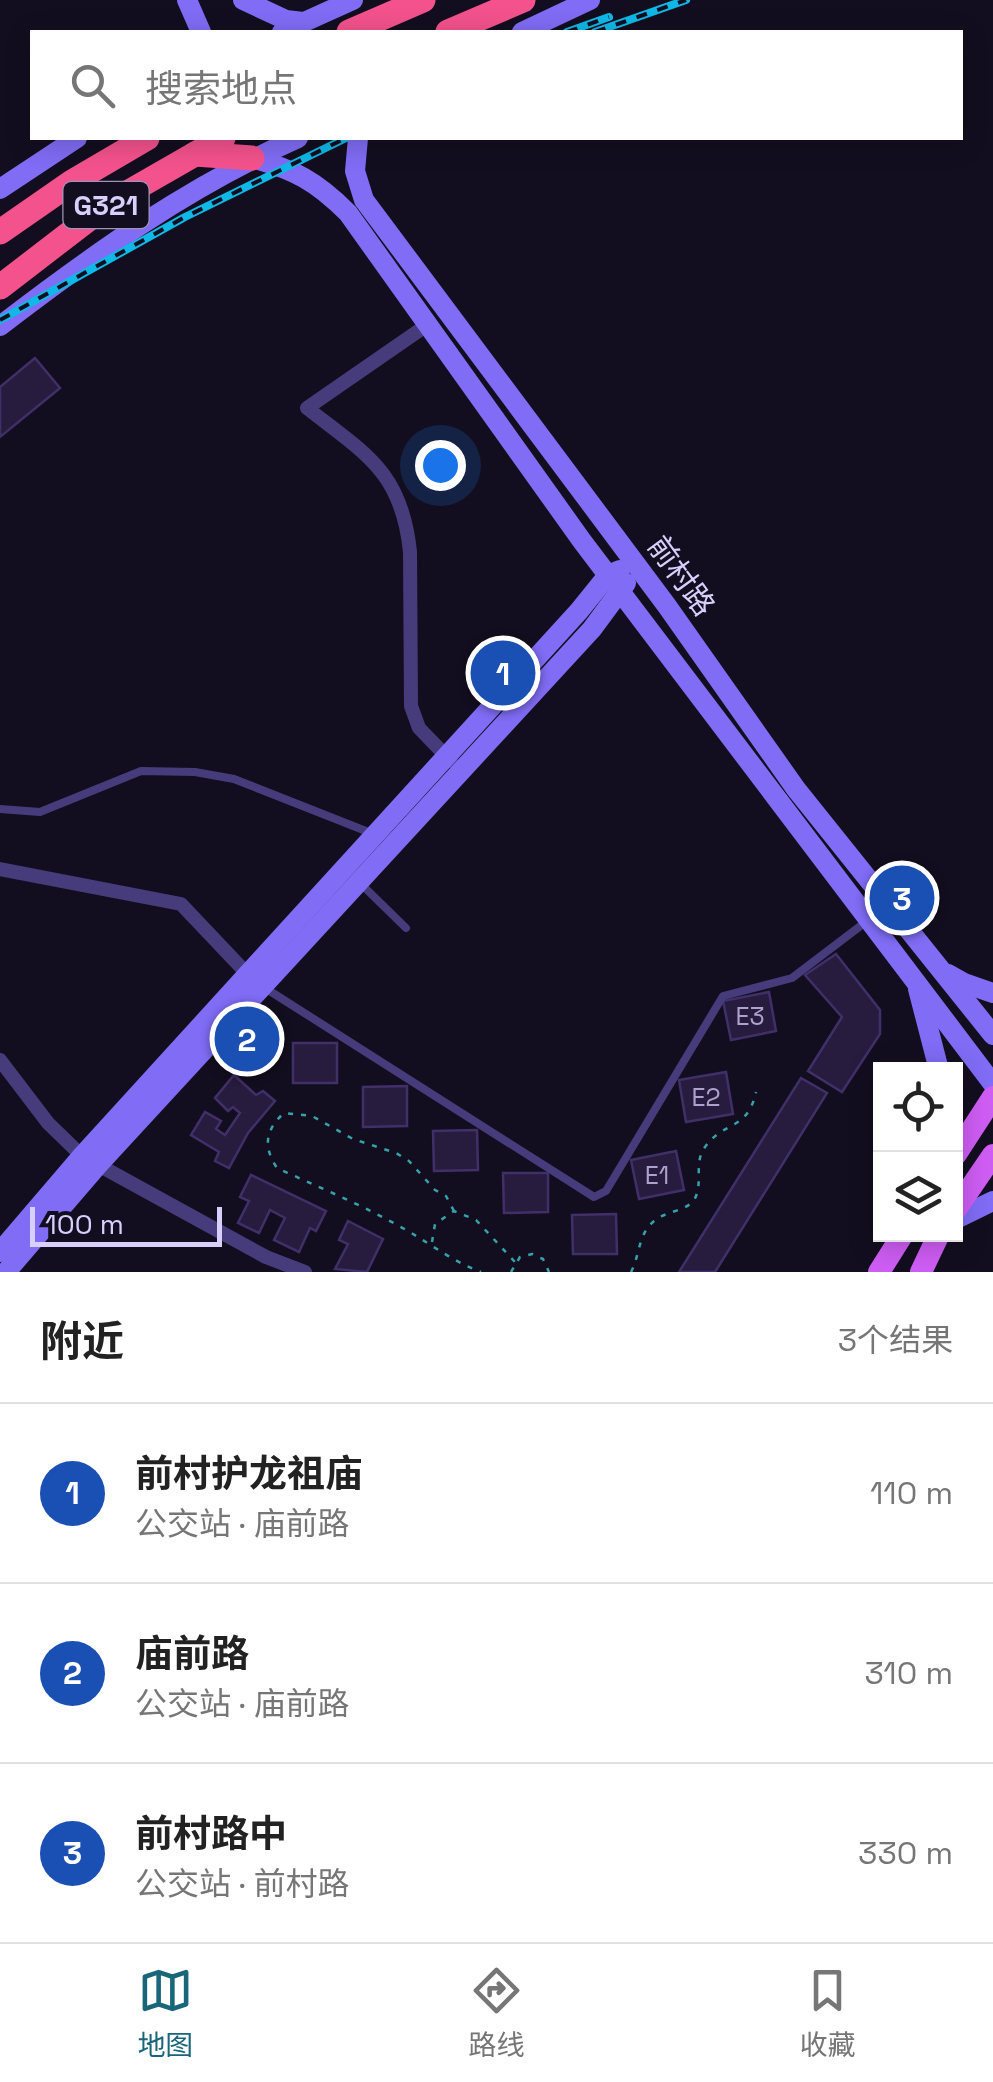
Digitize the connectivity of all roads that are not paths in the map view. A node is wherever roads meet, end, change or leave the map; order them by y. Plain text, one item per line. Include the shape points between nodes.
1 (187, 0) edge
2 (243, 0) edge
3 (353, 0) edge
4 (423, 0) edge
5 (524, 0) edge
6 (590, 0) edge
7 (303, 22) junction
8 (200, 30) edge
9 (286, 30) edge
10 (354, 30) edge
11 (453, 30) edge
12 (526, 30) edge
13 (74, 140) edge
14 (145, 140) edge
15 (218, 140) edge
16 (293, 140) edge
17 (358, 140) edge
18 (194, 154) junction
19 (252, 158) junction
20 (0, 190) edge
21 (2, 229) edge
22 (0, 287) edge
23 (427, 324) junction
24 (0, 326) edge
25 (636, 564) junction
26 (608, 574) junction
27 (622, 592) junction
28 (454, 764) junction
29 (0, 809) edge
30 (376, 834) junction
31 (0, 869) edge
32 (359, 882) junction
33 (870, 919) junction
34 (406, 928) dead end
35 (938, 968) junction
36 (915, 978) junction
37 (255, 981) junction
38 (993, 993) edge
39 (993, 1035) edge
40 (0, 1060) edge
41 (937, 1062) edge
42 (993, 1084) edge
43 (993, 1097) edge
44 (957, 1152) edge
45 (993, 1155) edge
46 (90, 1161) junction
47 (963, 1198) edge
48 (993, 1201) edge
49 (963, 1216) edge
50 (898, 1242) edge
51 (936, 1242) edge
52 (0, 1252) edge
53 (266, 1256) junction
54 (6, 1272) edge
55 (272, 1272) edge
56 (305, 1272) edge
57 (878, 1272) edge
58 (921, 1272) edge

1 - 8 street
2 - 7 street
3 - 7 street
4 - 10 highway
5 - 11 highway
6 - 12 street
7 - 9 street
13 - 20 street
14 - 21 highway, G321
15 - 18 highway, G321
16 - 19 street
17 - 25 street, 前村路 via 355,171 364,200
18 - 19 highway
18 - 22 highway, G321 via 108,204
19 - 23 street, 前村路 via 291,169 348,213
19 - 24 street via 92,256
23 - 26 street, 前村路
23 - 28 street via 308,408 376,462 398,498 410,552 411,706 419,728
25 - 26 street
25 - 27 street
25 - 35 street, 前村路 via 796,789
26 - 27 street, 前村路
26 - 28 street
27 - 28 street
27 - 33 street, 前村路
28 - 30 street
28 - 32 street
29 - 30 lane via 40,812 142,771 195,772 234,780
30 - 37 street
31 - 37 street via 181,904
32 - 34 lane
32 - 37 street
33 - 36 street, 前村路
33 - 37 lane via 792,978 724,996 606,1191 594,1197
35 - 38 street
35 - 39 street, 前村路
36 - 41 street
36 - 42 street, 前村路
37 - 46 street
40 - 46 street via 48,1123
43 - 44 main road
45 - 47 main road
46 - 52 street
46 - 53 street
46 - 54 street
48 - 49 street
50 - 57 main road
51 - 58 main road
53 - 55 street
53 - 56 street

